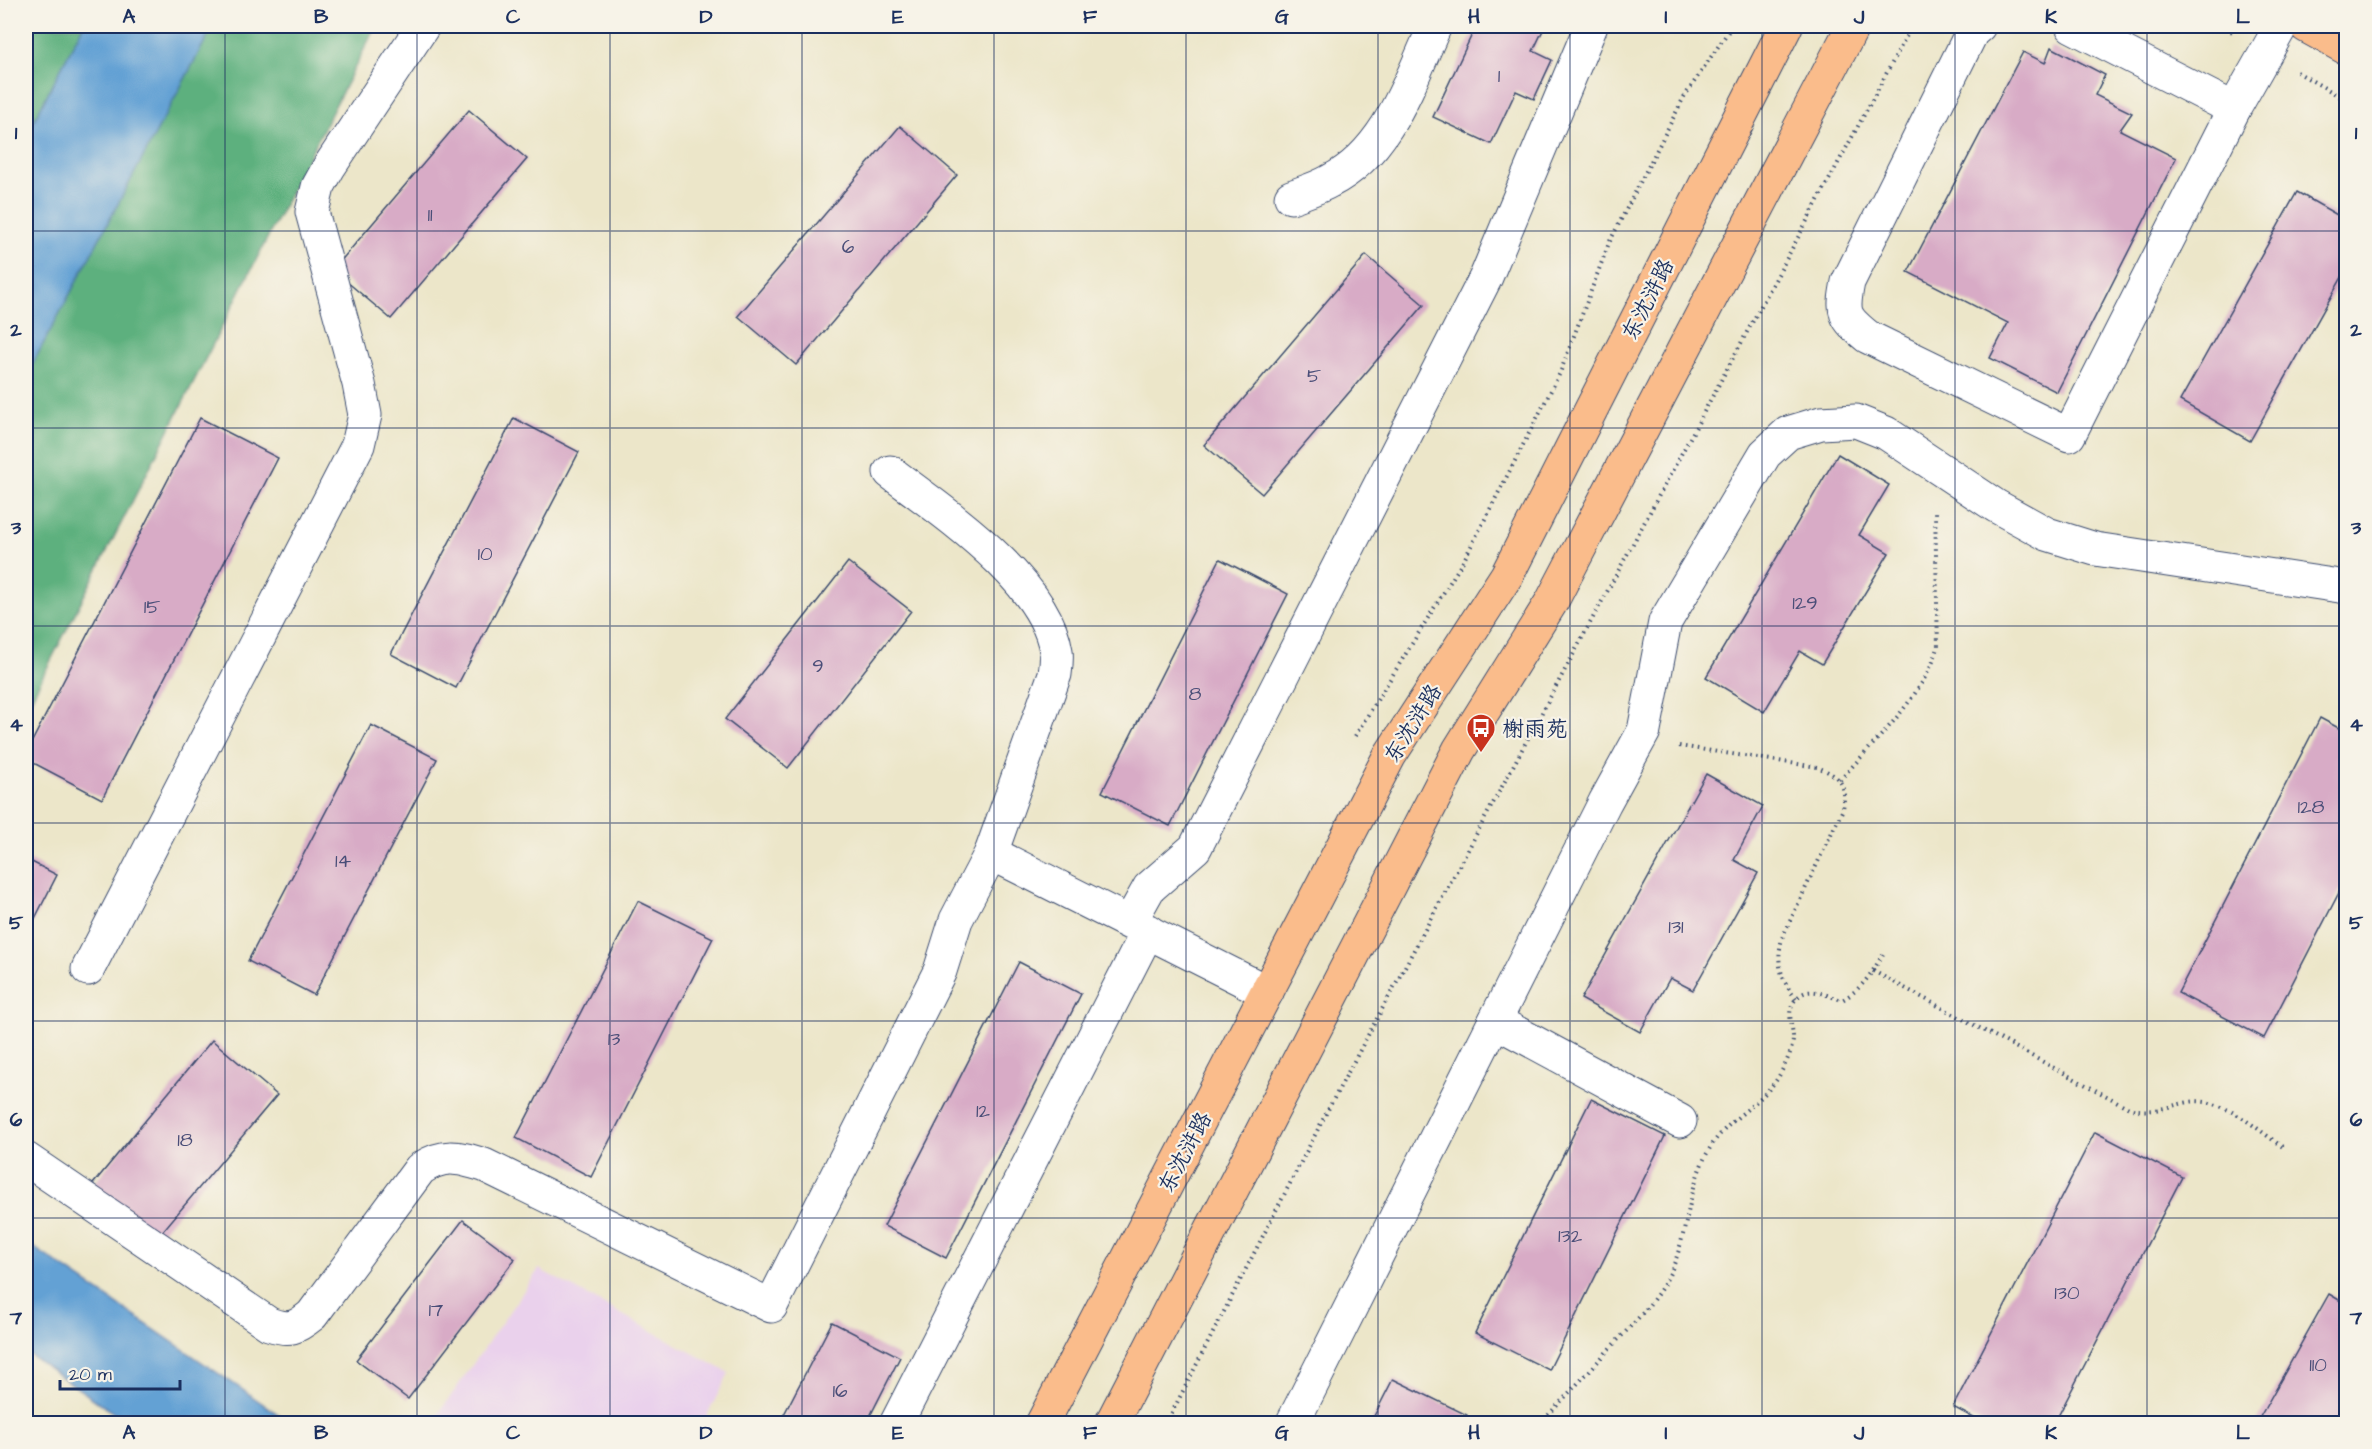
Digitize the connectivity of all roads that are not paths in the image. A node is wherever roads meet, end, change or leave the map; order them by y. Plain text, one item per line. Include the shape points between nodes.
1 (423, 26) edge
2 (1435, 26) edge
3 (1591, 26) edge
4 (1786, 26) edge
5 (1853, 26) edge
6 (1979, 26) edge
7 (2072, 26) edge
8 (2281, 26) edge
9 (2306, 26) edge
10 (2346, 48) edge
11 (2234, 109) junction
12 (1291, 197) dead end
13 (890, 472) dead end
14 (2346, 587) edge
15 (991, 853) junction
16 (1139, 927) junction
17 (88, 969) dead end
18 (1267, 992) junction
19 (1495, 1021) junction
20 (1680, 1121) dead end
21 (26, 1159) edge
22 (896, 1424) edge
23 (1042, 1424) edge
24 (1111, 1424) edge
25 (1292, 1424) edge

1 - 17 street via 329,167 318,187 312,212 359,384 365,415 358,445
2 - 12 street via 1395,113 1366,155 1332,181
3 - 16 street via 1486,277 1195,848 1149,888
4 - 18 main road, 东沈浒路 via 1507,575 1390,754
5 - 24 main road via 1552,601 1459,750
6 - 11 street via 1972,32 1848,282 1844,304 1849,321 1868,337 2069,435
7 - 11 street
8 - 11 street
9 - 10 main road
13 - 15 street via 1007,568 1036,602 1056,652 1055,674
14 - 19 street via 2096,549 2047,534 1996,507 1886,433 1856,422 1821,423 1788,433 1765,454 1665,622 1644,731
15 - 16 street
15 - 21 street via 956,920 940,971 771,1306 484,1165 457,1157 435,1159 420,1169 312,1315 298,1326 284,1329 269,1324
16 - 18 street
16 - 22 street
18 - 23 main road, 东沈浒路
19 - 20 street
19 - 25 street

